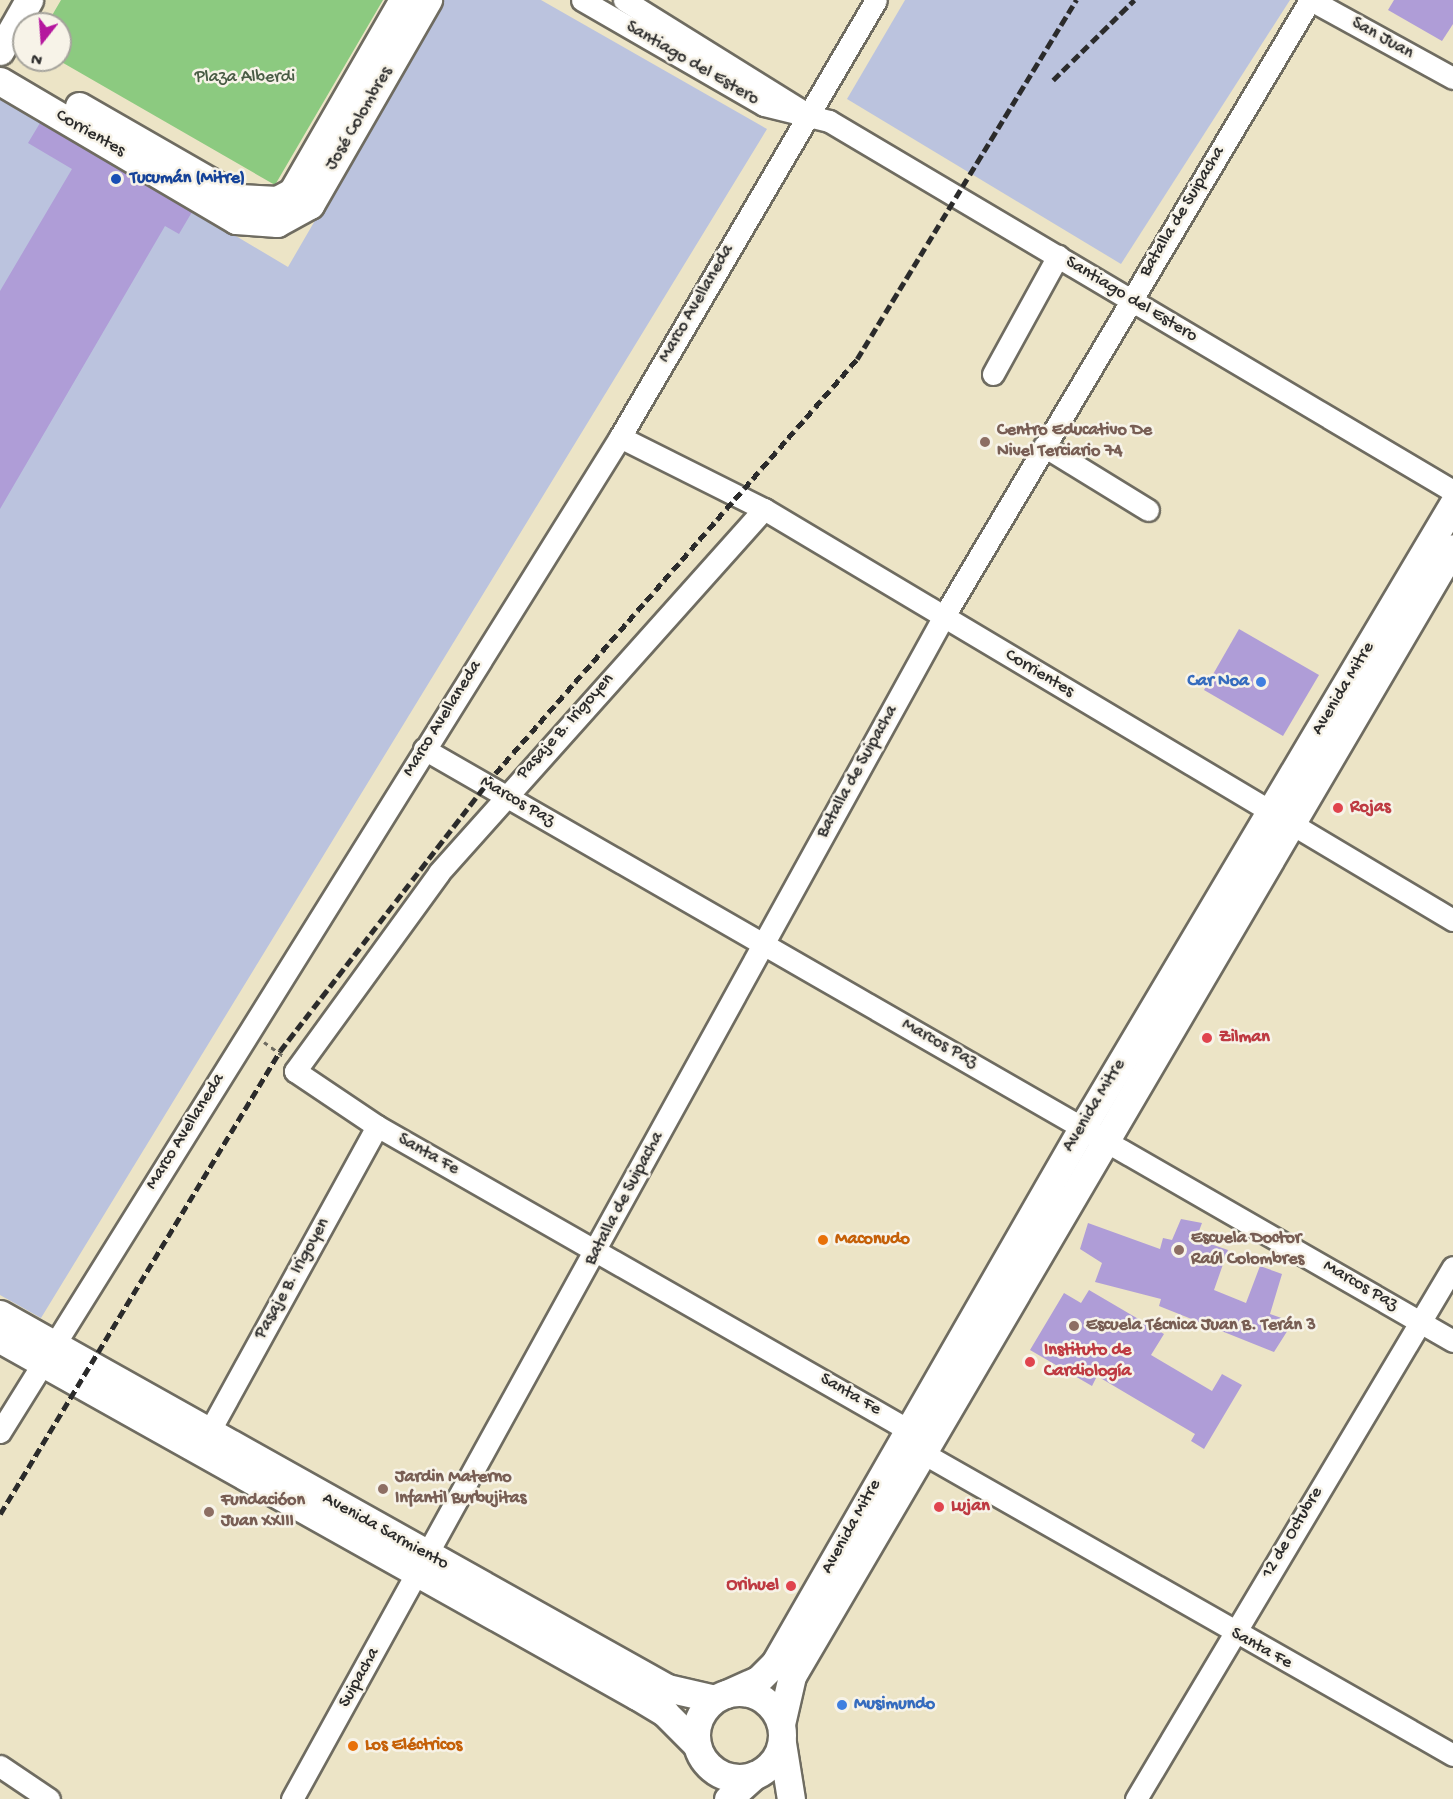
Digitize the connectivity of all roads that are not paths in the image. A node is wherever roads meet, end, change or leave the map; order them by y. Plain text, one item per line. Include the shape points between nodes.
1 (29, 0) edge
2 (403, 0) edge
3 (428, 0) edge
4 (582, 0) edge
5 (624, 0) edge
6 (876, 0) edge
7 (1311, 0) edge
8 (0, 51) edge
9 (0, 61) edge
10 (1453, 78) edge
11 (0, 81) edge
12 (807, 115) junction
13 (277, 211) junction
14 (1058, 256) junction
15 (1130, 300) junction
16 (993, 374) dead end
17 (620, 437) junction
18 (1044, 446) junction
19 (1453, 491) edge
20 (1453, 504) edge
21 (764, 510) junction
22 (1148, 510) dead end
23 (1453, 548) edge
24 (944, 616) junction
25 (424, 749) junction
26 (505, 795) junction
27 (1279, 820) junction
28 (1453, 920) edge
29 (763, 944) junction
30 (295, 1071) joint
31 (377, 1126) junction
32 (1094, 1131) junction
33 (598, 1250) junction
34 (1453, 1267) edge
35 (0, 1314) edge
36 (1420, 1321) junction
37 (0, 1339) edge
38 (1453, 1341) edge
39 (48, 1353) junction
40 (907, 1428) junction
41 (0, 1432) edge
42 (209, 1432) junction
43 (921, 1452) junction
44 (423, 1566) junction
45 (1233, 1633) junction
46 (721, 1697) junction
47 (781, 1733) junction
48 (696, 1744) junction
49 (1453, 1755) edge
50 (0, 1766) edge
51 (731, 1791) edge
52 (49, 1799) edge
53 (291, 1799) edge
54 (791, 1799) edge
55 (1136, 1799) edge

1 - 8 main road
2 - 13 main road, José Colombres via 292,192
3 - 13 main road, José Colombres via 310,205
4 - 12 street, Santiago del Estero via 764,105
5 - 12 street, Santiago del Estero
6 - 12 street, Marco Avellaneda
7 - 10 street, San Juan
7 - 15 street, Batalla de Suipacha
9 - 13 main road, Corrientes via 239,198
11 - 13 main road, Corrientes via 236,220
12 - 14 street, Santiago del Estero via 829,121
12 - 17 street, Marco Avellaneda
14 - 15 street, Santiago del Estero
14 - 16 street
15 - 18 street, Batalla de Suipacha
15 - 19 street, Santiago del Estero
17 - 21 street, Corrientes
17 - 25 street, Marco Avellaneda
18 - 22 street
18 - 24 street, Batalla de Suipacha
20 - 27 main road, Avenida Mitre
21 - 24 street, Corrientes
21 - 26 street, Pasaje B. Irigoyen
23 - 27 main road, Avenida Mitre
24 - 27 street, Corrientes
24 - 29 street, Batalla de Suipacha
25 - 26 street, Marcos Paz
25 - 39 street, Marco Avellaneda
26 - 29 street, Marcos Paz
26 - 30 street, Pasaje B. Irigoyen via 386,939
27 - 28 street, Corrientes
27 - 32 main road, Avenida Mitre
29 - 32 street, Marcos Paz
29 - 33 street, Batalla de Suipacha
30 - 31 street, Santa Fe
31 - 33 street, Santa Fe
31 - 42 street, Pasaje B. Irigoyen
32 - 36 street, Marcos Paz
32 - 40 main road, Avenida Mitre
32 - 43 main road, Avenida Mitre
33 - 40 street, Santa Fe
33 - 44 street, Batalla de Suipacha
34 - 36 street, 12 de Octubre
35 - 39 main road, Avenida Sarmiento
36 - 38 street, Marcos Paz
36 - 45 street, 12 de Octubre
37 - 39 main road, Avenida Sarmiento
39 - 41 street, Marco Avellaneda
39 - 42 main road, Avenida Sarmiento
39 - 44 main road, Avenida Sarmiento
40 - 43 street, Santa Fe
40 - 46 main road, Avenida Mitre via 775,1663 758,1680
42 - 44 main road, Avenida Sarmiento
43 - 45 street, Santa Fe
43 - 47 main road, Avenida Mitre via 792,1676
44 - 46 main road, Avenida Sarmiento via 667,1688
44 - 48 main road, Avenida Sarmiento via 665,1713
44 - 53 street, Suipacha
45 - 49 street, Santa Fe
45 - 55 street, 12 de Octubre
46 - 47 main road via 760,1698
46 - 48 main road via 699,1719
47 - 51 main road via 777,1756
47 - 54 main road
48 - 51 main road
50 - 52 street

